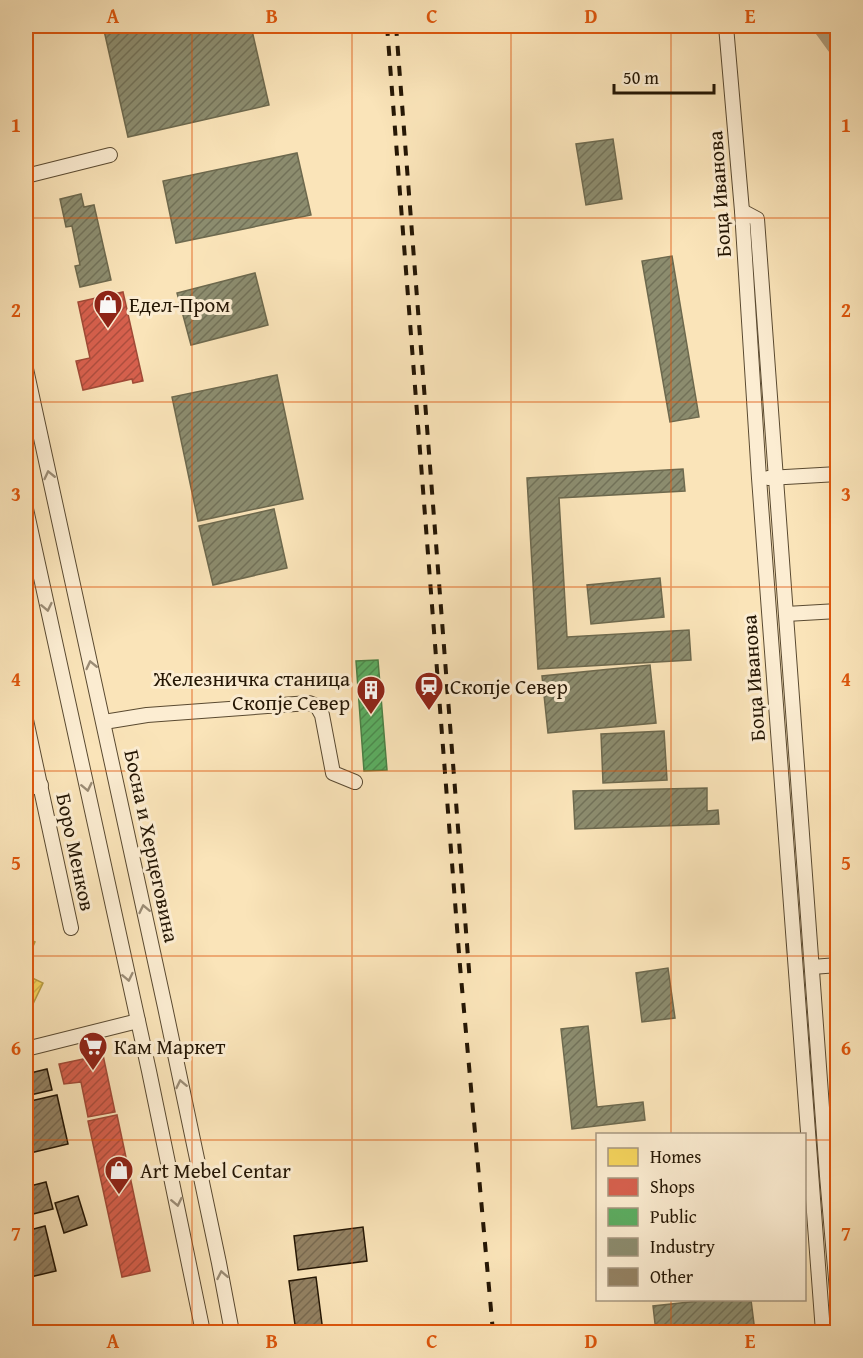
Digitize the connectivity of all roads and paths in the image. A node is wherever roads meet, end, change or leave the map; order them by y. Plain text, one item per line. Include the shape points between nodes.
1 (726, 26) edge
2 (111, 155) dead end
3 (26, 176) edge
4 (742, 211) junction
5 (26, 369) edge
6 (837, 474) edge
7 (759, 478) junction
8 (776, 478) junction
9 (26, 509) edge
10 (837, 611) edge
11 (786, 614) junction
12 (26, 720) edge
13 (104, 722) junction
14 (354, 782) dead end
15 (40, 785) junction
16 (26, 789) edge
17 (804, 854) junction
18 (788, 856) junction
19 (71, 928) dead end
20 (837, 965) edge
21 (812, 967) junction
22 (138, 1021) junction
23 (26, 1049) edge
24 (837, 1302) edge
25 (824, 1331) edge
26 (203, 1332) edge
27 (231, 1332) edge

1 - 4 street, Боца Иванова
2 - 3 street
4 - 7 street, Боца Иванова
4 - 8 street via 757,219
13 -> 5 street, Босна и Херцеговина
6 - 8 street
7 - 8 street
7 - 18 street, Боца Иванова
8 - 11 street
9 -> 22 street
10 - 11 street
11 - 17 street
12 - 15 street, Боро Менков
13 - 14 street via 147,715 309,703 317,706 322,715 333,772
27 -> 13 street, Босна и Херцеговина
15 - 16 street, Боро Менков
15 - 19 street, Боро Менков
17 - 18 street
17 - 21 street
18 - 25 street, Боца Иванова
20 - 21 street
21 - 24 street
22 - 23 street
22 -> 26 street

